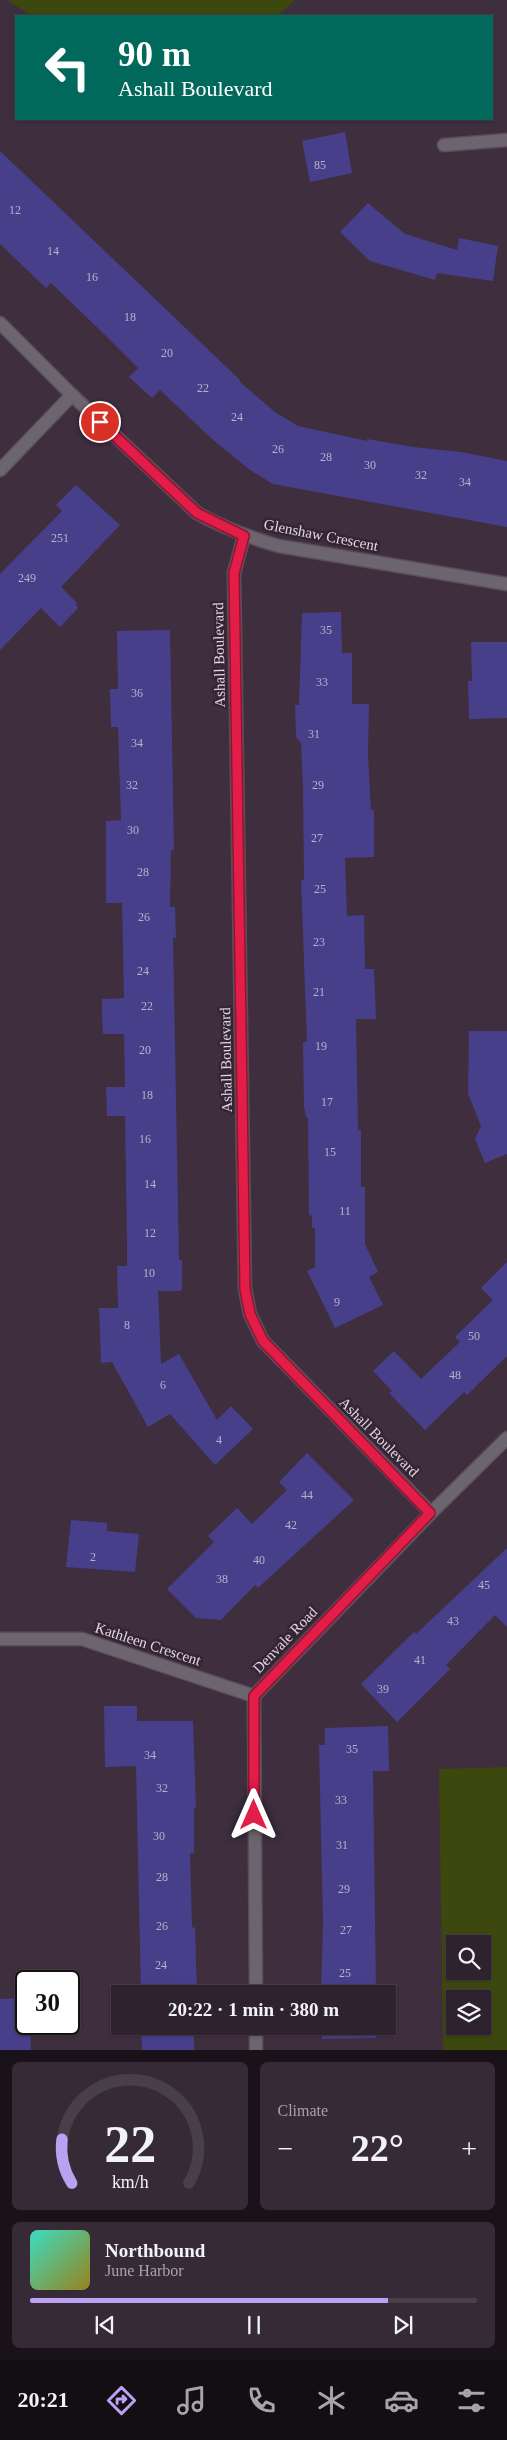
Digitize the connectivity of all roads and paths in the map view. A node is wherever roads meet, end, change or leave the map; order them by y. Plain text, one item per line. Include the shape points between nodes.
1 (507, 140) edge
2 (444, 145) dead end
3 (0, 323) edge
4 (72, 395) junction
5 (0, 470) edge
6 (244, 536) junction
7 (507, 584) edge
8 (507, 1438) edge
9 (430, 1513) junction
10 (0, 1639) edge
11 (254, 1696) junction
12 (256, 1985) edge
13 (256, 2035) edge
14 (256, 2050) edge

1 - 2 street
3 - 4 street, Glenshaw Crescent
4 - 5 street
4 - 6 street, Glenshaw Crescent via 197,513
6 - 7 street, Glenshaw Crescent via 279,546
6 - 9 street, Ashall Boulevard via 234,573 245,1289 250,1314 263,1341
8 - 9 street, Denvale Road
9 - 11 street, Denvale Road
10 - 11 street, Kathleen Crescent via 82,1639
11 - 12 street, Denvale Road
13 - 14 street

